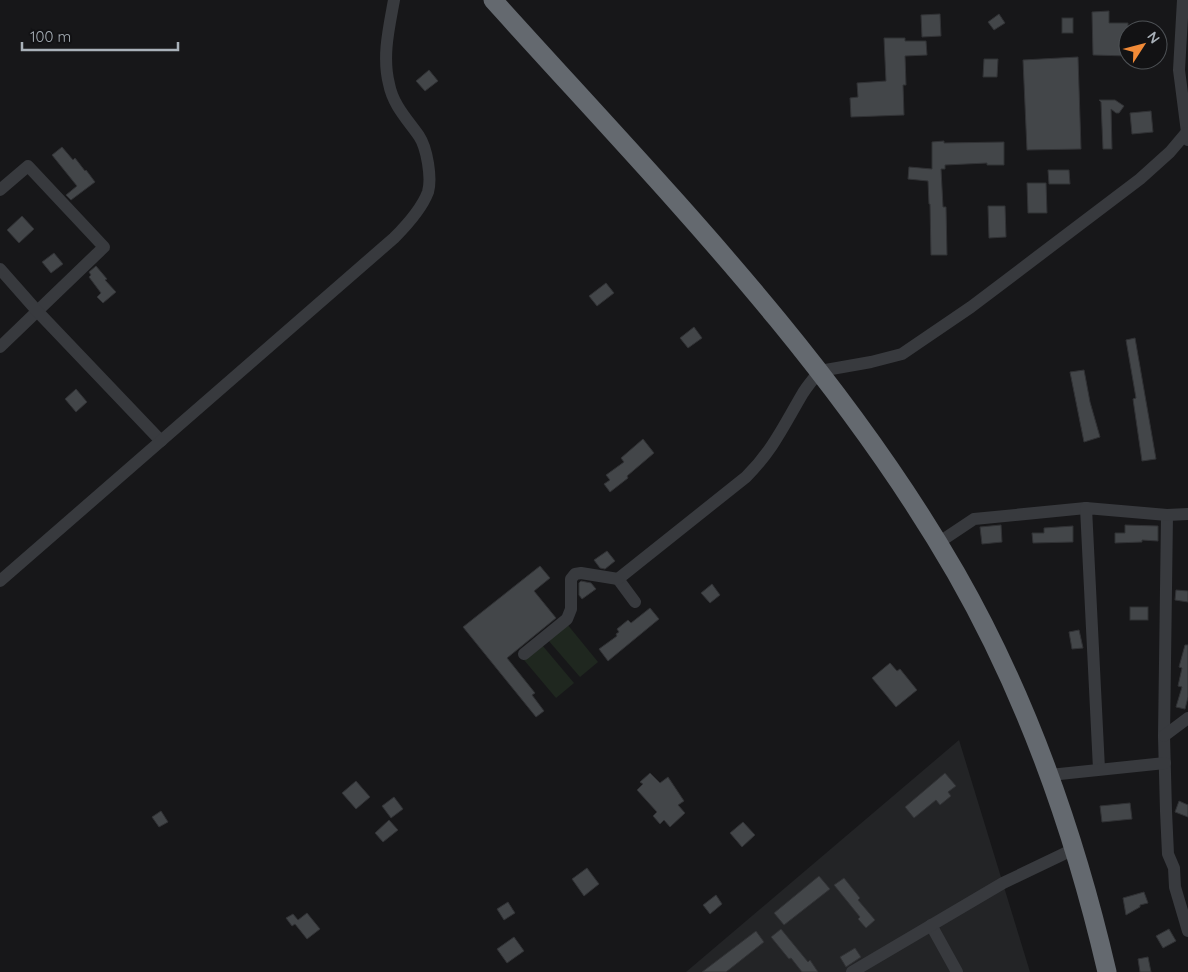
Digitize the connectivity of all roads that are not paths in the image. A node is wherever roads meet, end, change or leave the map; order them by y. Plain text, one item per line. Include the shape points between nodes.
1 (394, 0) edge
2 (493, 0) edge
3 (1183, 0) edge
4 (1187, 136) edge
5 (0, 190) edge
6 (0, 269) edge
7 (38, 312) junction
8 (0, 347) edge
9 (820, 371) junction
10 (160, 441) junction
11 (1086, 508) junction
12 (1188, 514) edge
13 (1167, 515) junction
14 (938, 543) junction
15 (618, 579) junction
16 (0, 581) edge
17 (635, 602) dead end
18 (524, 654) dead end
19 (1188, 718) edge
20 (1164, 736) junction
21 (1165, 763) junction
22 (1099, 769) junction
23 (1050, 775) junction
24 (1074, 849) junction
25 (1186, 917) edge
26 (931, 925) junction
27 (1188, 931) edge
28 (852, 972) edge
29 (957, 972) edge
30 (1107, 972) edge

1 - 10 street via 386,48 388,84 399,110 424,144 429,172 428,191 406,227
2 - 9 highway via 705,234
3 - 4 street via 1179,70
4 - 9 street via 1140,179 971,307 902,354
5 - 7 street via 28,166 104,247
6 - 7 street
7 - 8 street
7 - 10 street
9 - 14 highway via 883,457
9 - 15 street via 762,462
10 - 16 street
11 - 13 street
11 - 14 street via 974,519
11 - 22 street
12 - 13 street
13 - 20 street
14 - 23 highway via 988,636
15 - 17 street
15 - 18 street via 575,574 571,579 571,609 567,619
19 - 20 street
20 - 21 street
21 - 22 street
21 - 25 street via 1168,854
22 - 23 street
23 - 24 highway
24 - 26 street via 1003,883
24 - 30 highway
25 - 27 street
26 - 28 street
26 - 29 street

